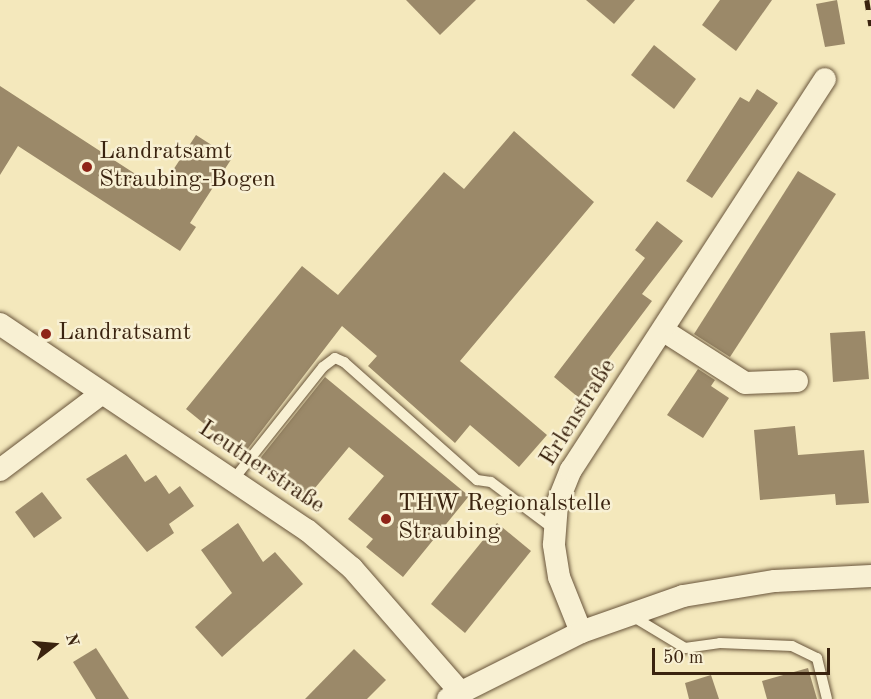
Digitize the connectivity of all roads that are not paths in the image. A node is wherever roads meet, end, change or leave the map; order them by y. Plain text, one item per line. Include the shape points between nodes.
1 (825, 79) dead end
2 (0, 324) edge
3 (664, 331) junction
4 (797, 381) dead end
5 (101, 394) junction
6 (0, 470) edge
7 (233, 480) junction
8 (555, 530) junction
9 (865, 577) edge
10 (627, 613) junction
11 (581, 632) junction
12 (454, 695) edge
13 (828, 699) edge

1 - 3 street, Erlenstraße
2 - 5 street, Leutnerstraße
3 - 4 street via 745,383
3 - 8 street, Erlenstraße via 571,470 557,504
5 - 6 street
5 - 7 street, Leutnerstraße
7 - 8 lane via 323,367 335,358 477,480 490,482
7 - 12 street, Leutnerstraße via 307,530 352,568
8 - 11 street, Erlenstraße via 559,577
9 - 10 street via 729,587
10 - 11 street
10 - 13 lane via 685,648 720,643 792,646 817,658
11 - 12 street

